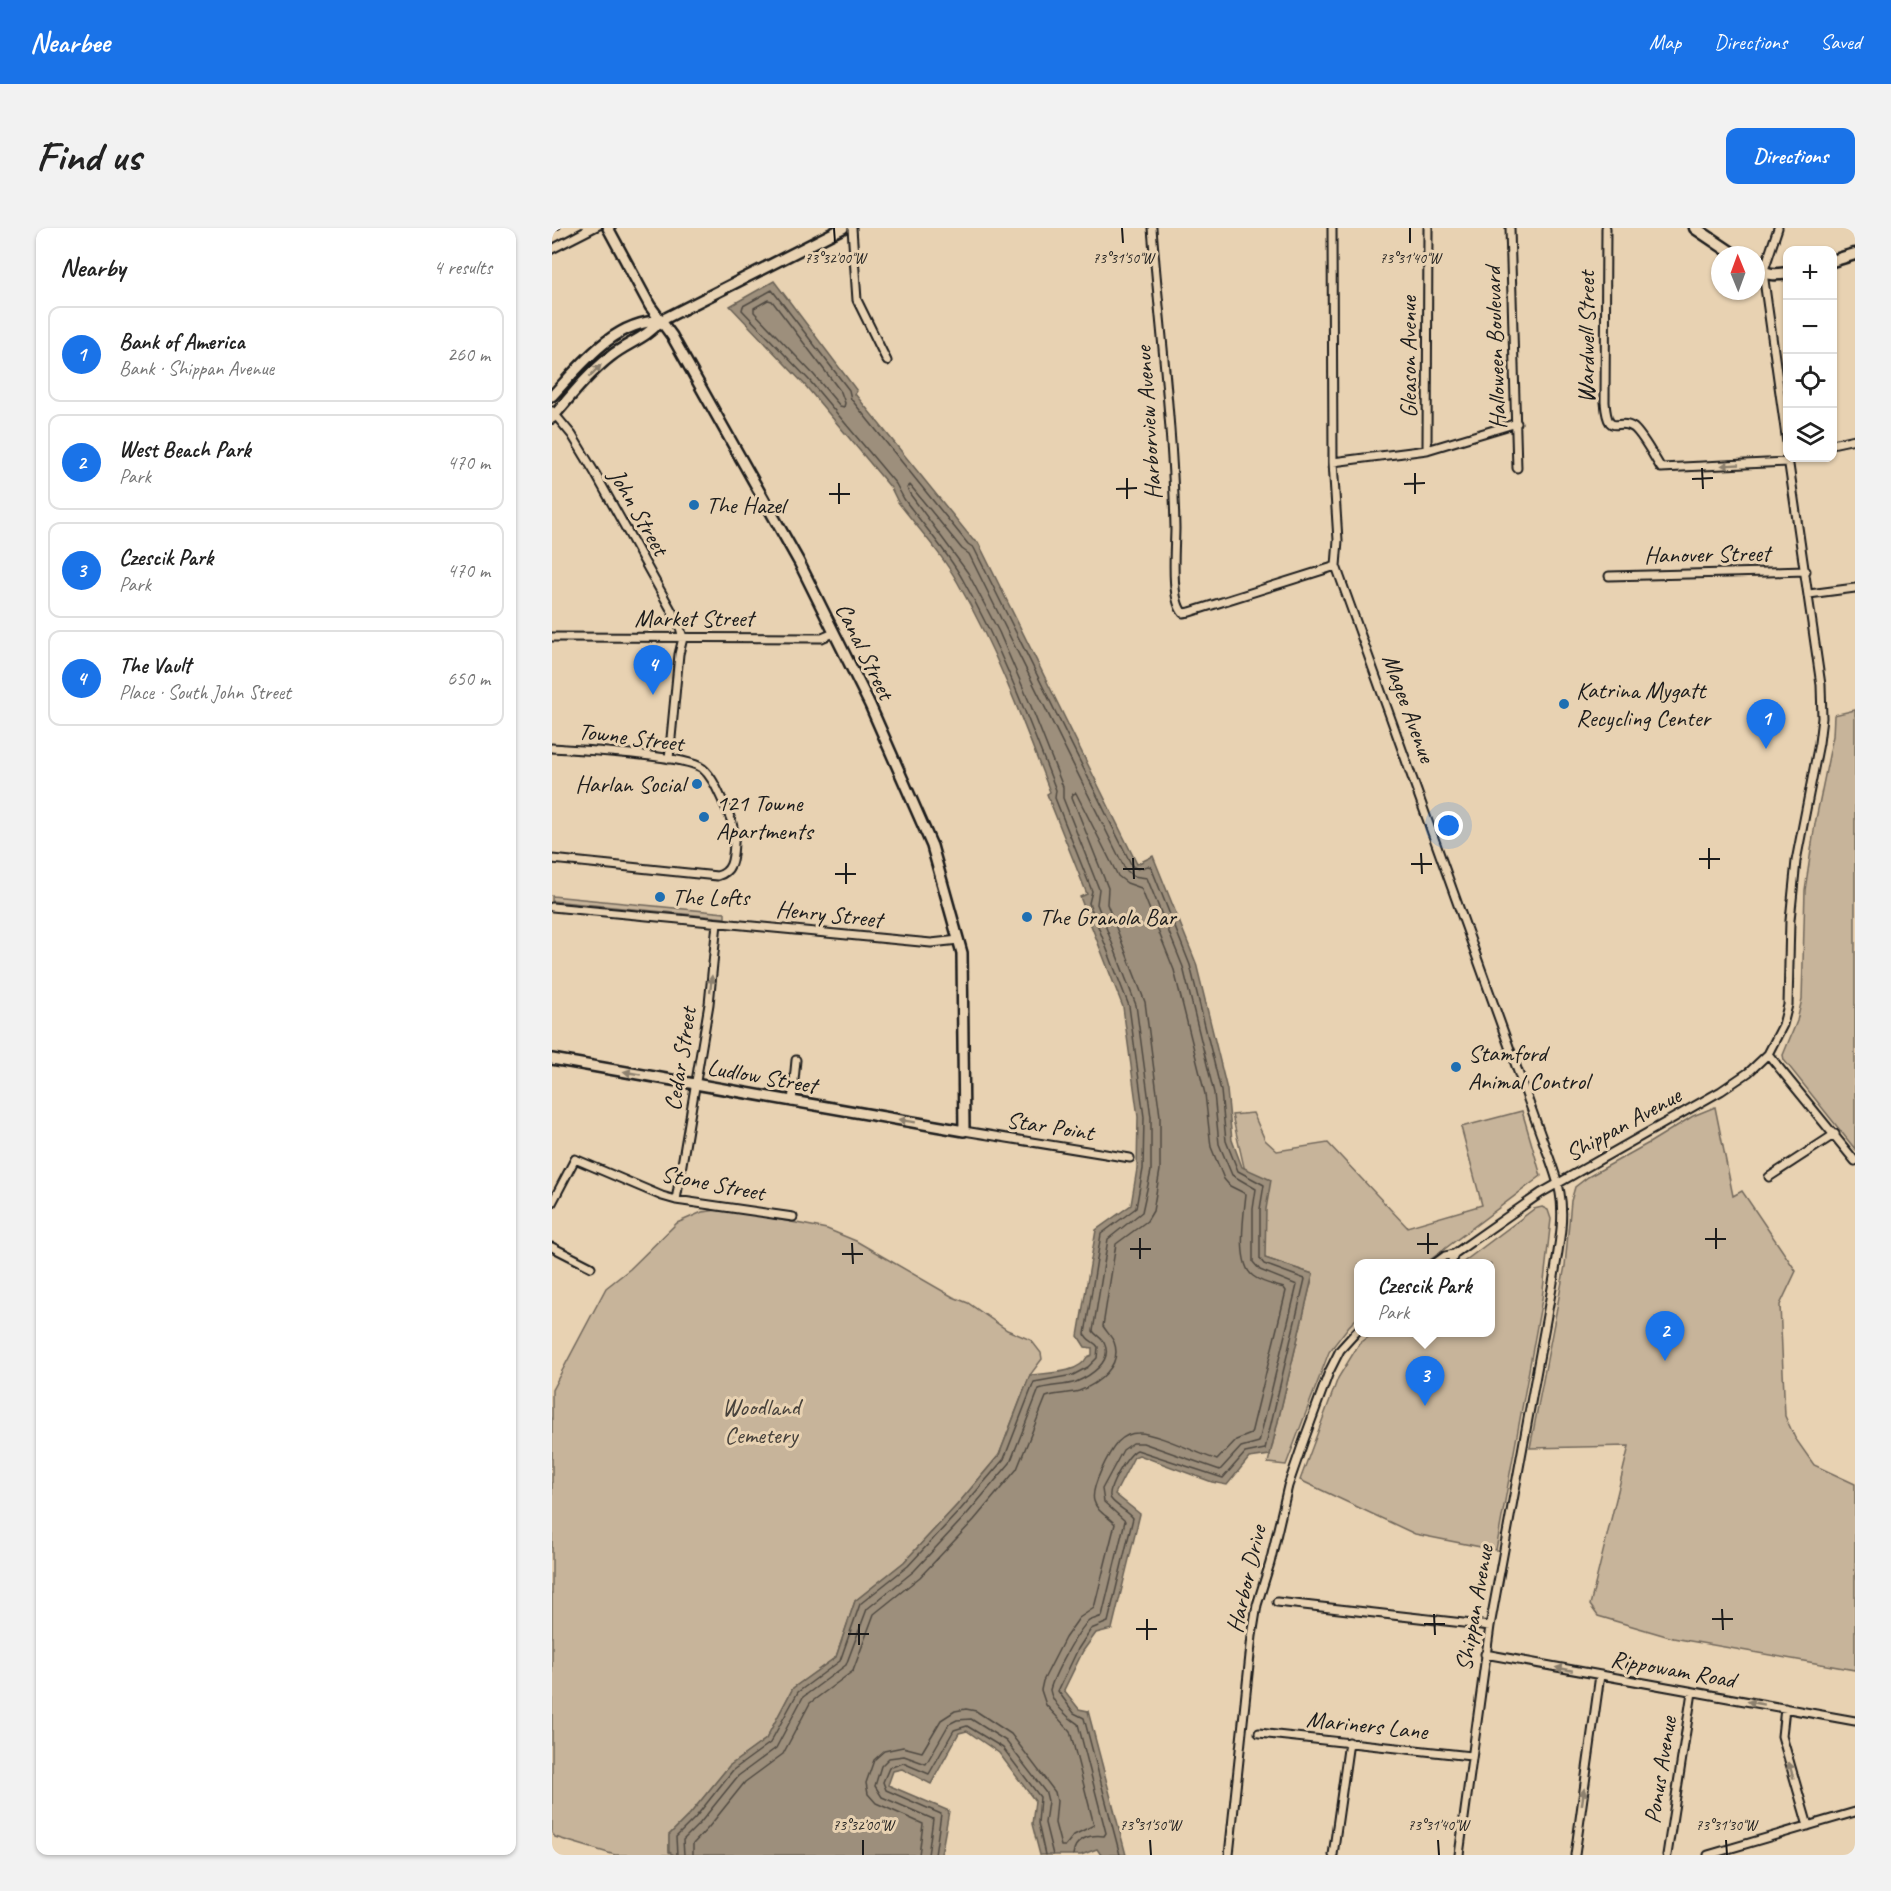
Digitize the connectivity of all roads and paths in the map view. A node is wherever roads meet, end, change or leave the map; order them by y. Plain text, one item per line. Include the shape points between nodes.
1 (608, 228) edge
2 (843, 228) edge
3 (852, 228) edge
4 (1152, 228) edge
5 (1332, 228) edge
6 (1428, 228) edge
7 (1510, 228) edge
8 (1606, 228) edge
9 (1695, 228) edge
10 (1778, 228) edge
11 (1722, 246) edge
12 (1855, 254) edge
13 (1765, 257) edge
14 (1837, 260) edge
15 (1765, 272) edge
16 (1783, 274) edge
17 (1764, 300) edge
18 (660, 321) junction
19 (887, 361) dead end
20 (552, 396) edge
21 (553, 414) edge
22 (1783, 419) edge
23 (1517, 423) junction
24 (1855, 439) edge
25 (1837, 443) edge
26 (1427, 450) junction
27 (1783, 460) edge
28 (1333, 462) junction
29 (1788, 462) edge
30 (1517, 468) dead end
31 (1336, 566) junction
32 (1806, 571) junction
33 (1609, 576) dead end
34 (1855, 588) edge
35 (1809, 594) junction
36 (834, 633) junction
37 (552, 637) edge
38 (682, 638) junction
39 (552, 748) edge
40 (669, 759) junction
41 (552, 860) edge
42 (552, 907) edge
43 (717, 922) junction
44 (959, 940) junction
45 (1768, 1054) junction
46 (552, 1059) edge
47 (796, 1060) dead end
48 (696, 1084) junction
49 (792, 1102) junction
50 (964, 1131) junction
51 (1835, 1134) junction
52 (1130, 1158) dead end
53 (1855, 1161) edge
54 (1769, 1178) dead end
55 (1557, 1182) junction
56 (676, 1200) junction
57 (552, 1203) edge
58 (793, 1217) dead end
59 (553, 1250) edge
60 (1454, 1254) junction
61 (1440, 1259) edge
62 (1452, 1259) edge
63 (591, 1267) dead end
64 (1354, 1335) edge
65 (1276, 1602) dead end
66 (1490, 1626) junction
67 (1485, 1654) junction
68 (1600, 1675) junction
69 (1692, 1692) junction
70 (1785, 1708) junction
71 (1855, 1721) edge
72 (1258, 1733) dead end
73 (1349, 1742) junction
74 (1471, 1756) junction
75 (1855, 1812) edge
76 (1808, 1826) junction
77 (1229, 1855) edge
78 (1333, 1855) edge
79 (1459, 1855) edge
80 (1575, 1855) edge
81 (1667, 1855) edge
82 (1708, 1855) edge

1 - 18 street, Canal Street
2 - 18 street
3 - 19 street via 856,300
4 - 31 street, Harborview Avenue via 1174,476 1179,610 1183,613
5 - 28 street, Magee Avenue
6 - 26 street, Gleason Avenue
7 - 23 street, Halloween Boulevard
27 -> 8 street, Wardwell Street via 1661,468 1635,429 1609,423 1605,402
9 - 11 main road
10 - 13 street
12 - 14 main road
15 - 16 main road
17 - 22 street
18 - 20 street via 640,323 602,344
21 -> 18 street via 603,363
18 - 36 street, Canal Street via 784,533
21 - 38 street, John Street via 572,435 640,553 677,619
23 - 26 street
23 - 30 street, Halloween Boulevard
24 - 25 street
26 - 28 street
28 - 31 street, Magee Avenue
29 - 32 street, Shippan Avenue
31 - 55 street, Magee Avenue
32 - 33 street, Hanover Street
32 - 35 street, Shippan Avenue
34 - 35 street
35 - 45 street, Shippan Avenue via 1822,718 1796,861 1788,1005
36 - 38 street, Market Street via 822,638
36 - 44 street, Canal Street via 926,829
37 - 38 street, Market Street
38 - 40 street
39 - 40 street, Towne Street
40 - 41 street, Towne Street via 702,768 714,783 735,836 732,862 724,875
42 - 43 street, Henry Street
43 - 44 street, Henry Street via 931,944
48 -> 43 street, Cedar Street
44 - 50 street, Canal Street
45 - 51 street
45 - 55 street, Shippan Avenue via 1721,1092
48 -> 46 street, Ludlow Street
47 - 49 street
48 - 49 street, Ludlow Street
48 - 56 street, Cedar Street
50 -> 49 street, Ludlow Street
50 - 52 street, Star Point
51 - 53 street
51 - 54 street
55 - 60 street
55 - 66 street, Shippan Avenue via 1561,1202 1558,1255
56 - 57 street, Stone Street via 575,1159
56 - 58 street, Stone Street
59 - 63 street
60 - 61 street
60 - 62 street
64 - 77 street, Harbor Drive via 1340,1350 1329,1372 1304,1440 1257,1605
65 - 66 street
66 - 67 street, Shippan Avenue
68 -> 67 street, Rippowam Road
67 - 74 street, Shippan Avenue
68 - 69 street, Rippowam Road
80 -> 68 street
70 -> 69 street, Rippowam Road
69 - 81 street, Ponus Avenue
70 - 71 street, Rippowam Road
76 -> 70 street via 1782,1736
72 - 73 street, Mariners Lane
73 - 74 street, Mariners Lane
73 - 78 street
74 - 79 street, Shippan Avenue
75 - 76 street
76 - 82 street

